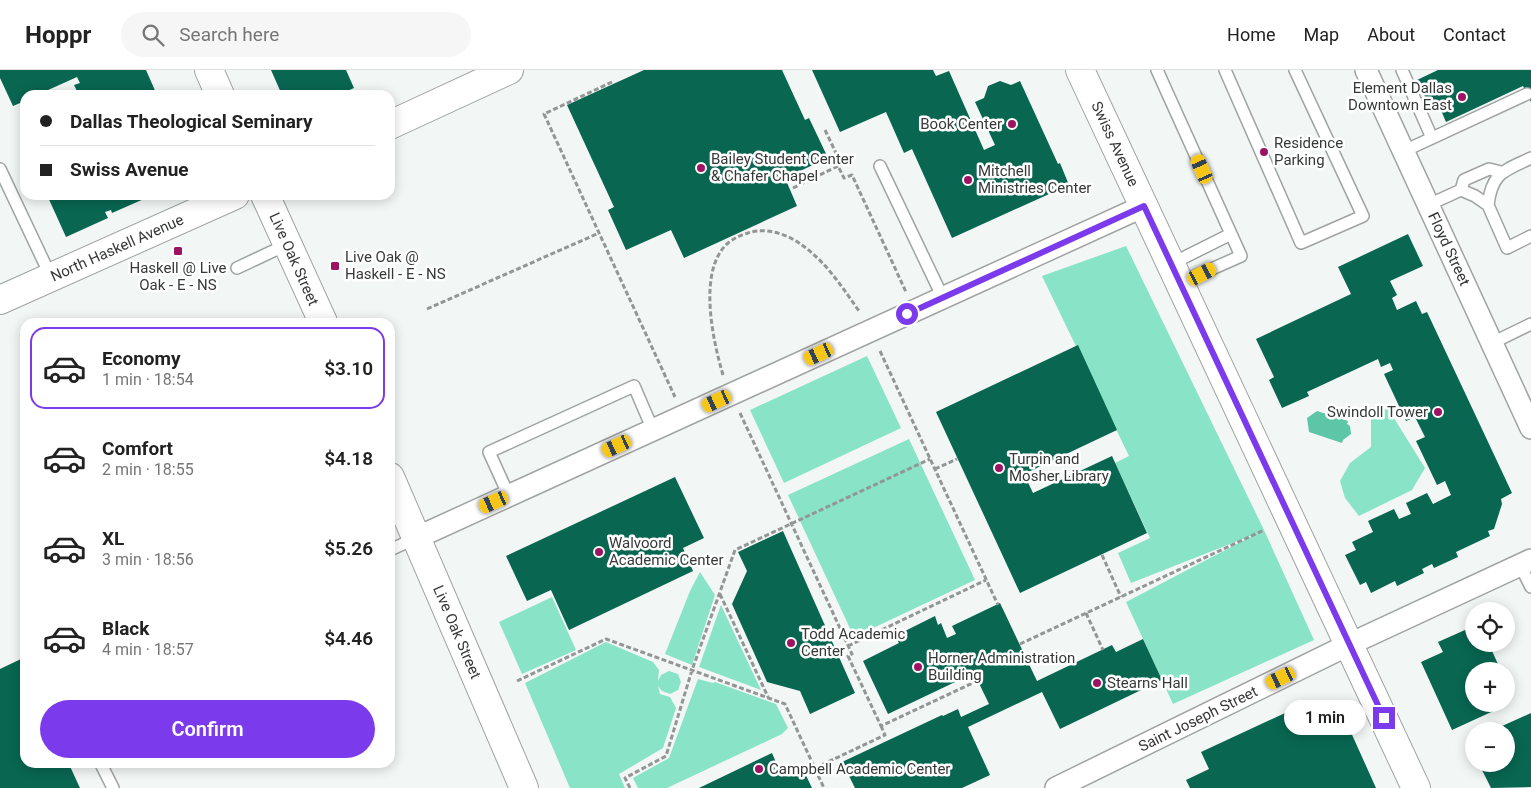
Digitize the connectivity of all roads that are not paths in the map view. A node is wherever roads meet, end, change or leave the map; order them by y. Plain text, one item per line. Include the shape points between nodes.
1 (209, 70) edge
2 (510, 70) edge
3 (1080, 70) edge
4 (1157, 70) edge
5 (1225, 70) edge
6 (1295, 70) edge
7 (1366, 70) edge
8 (1402, 70) edge
9 (218, 90) edge
10 (1528, 94) dead end
11 (395, 123) edge
12 (1432, 138) junction
13 (1404, 151) junction
14 (1531, 158) edge
15 (880, 166) dead end
16 (0, 169) edge
17 (1501, 172) junction
18 (1461, 190) junction
19 (224, 200) edge
20 (267, 200) edge
21 (1428, 205) junction
22 (1488, 205) junction
23 (1144, 206) junction
24 (1231, 234) junction
25 (1531, 236) edge
26 (288, 244) junction
27 (237, 268) dead end
28 (1176, 274) junction
29 (51, 277) junction
30 (943, 298) junction
31 (0, 300) edge
32 (321, 318) edge
33 (1531, 324) edge
34 (1492, 343) junction
35 (1531, 428) edge
36 (653, 430) junction
37 (395, 489) edge
38 (509, 496) junction
39 (416, 538) junction
40 (395, 548) edge
41 (1526, 563) edge
42 (1531, 587) edge
43 (1350, 644) junction
44 (103, 768) edge
45 (113, 788) edge
46 (524, 788) edge
47 (1056, 788) edge
48 (1416, 788) edge

1 - 9 street
2 - 11 street
3 - 23 street, Swiss Avenue
4 - 24 lane
5 - 6 lane via 1301,243 1363,216
7 - 13 street, Floyd Street
8 - 12 lane
10 - 12 lane
12 - 13 lane
13 - 21 street, Floyd Street
14 - 17 lane
15 - 30 lane
16 - 29 lane
17 - 18 lane via 1489,169 1464,180
17 - 22 lane via 1489,193
18 - 21 lane
18 - 22 lane
19 - 29 street, North Haskell Avenue
20 - 26 street, Live Oak Street
21 - 34 street, Floyd Street
22 - 25 lane via 1507,248
23 - 28 street, Swiss Avenue
23 - 30 street
24 - 28 lane
24 - 28 lane via 1241,256
26 - 27 lane
26 - 32 street, Live Oak Street
28 - 43 street, Swiss Avenue
29 - 31 street, North Haskell Avenue
30 - 36 street via 866,323 728,386
33 - 34 lane
34 - 35 street, Floyd Street
36 - 38 street
36 - 38 lane via 634,386 489,452
37 - 39 street, Live Oak Street
38 - 39 street
39 - 40 lane
39 - 46 street, Live Oak Street
41 - 42 lane
41 - 43 street, Saint Joseph Street
43 - 47 street, Saint Joseph Street
43 - 48 street, Swiss Avenue
44 - 45 lane

